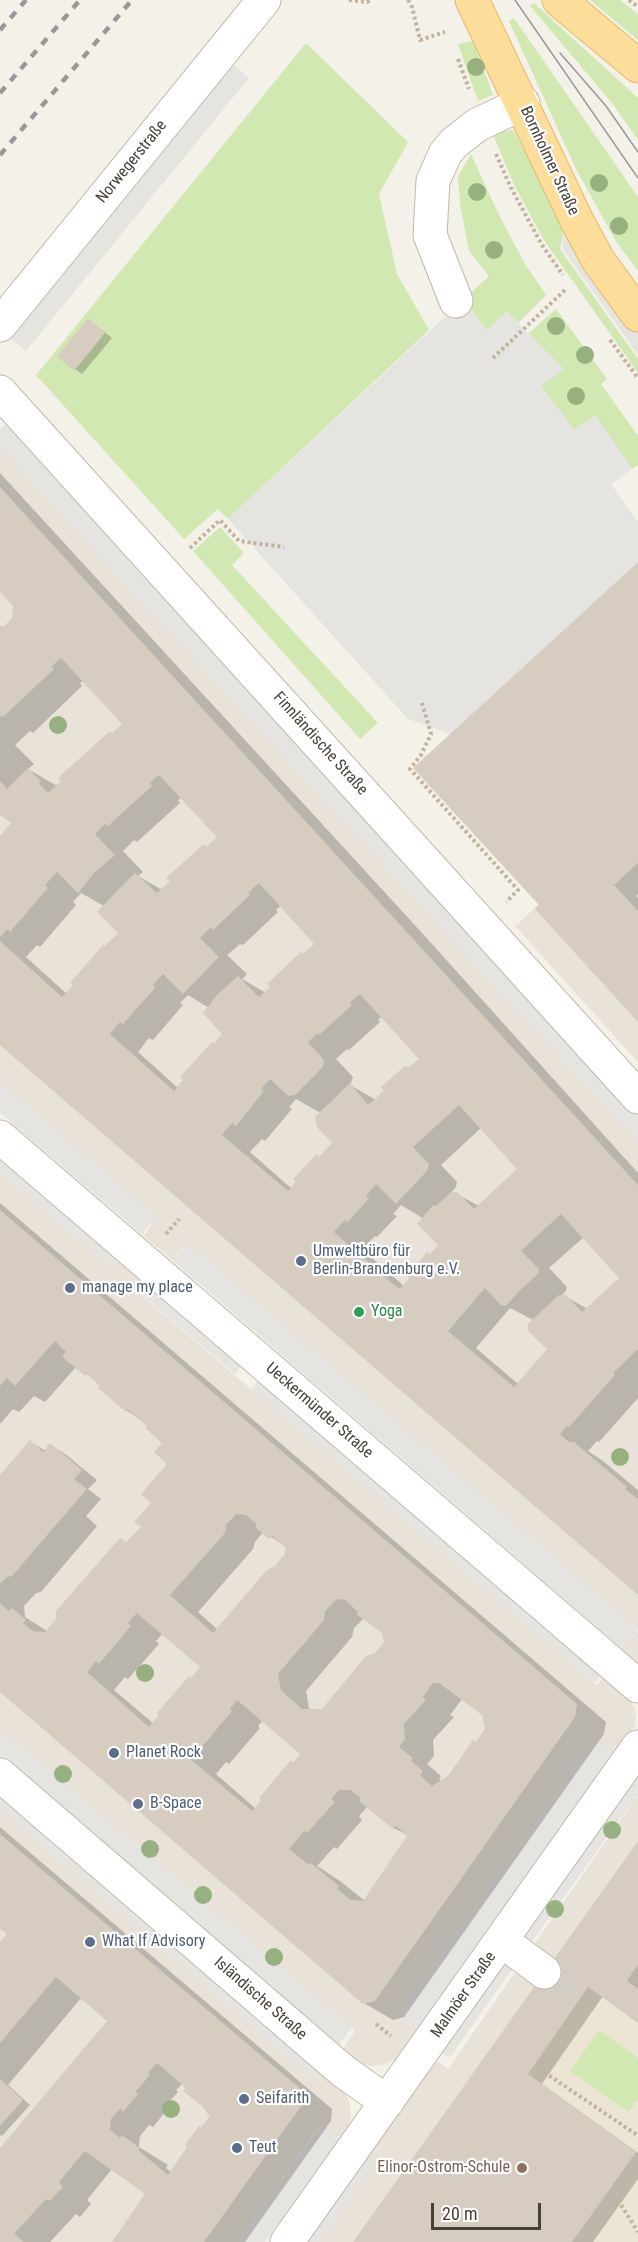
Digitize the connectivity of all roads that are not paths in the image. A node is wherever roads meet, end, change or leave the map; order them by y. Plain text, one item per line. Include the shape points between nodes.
1 (264, 0) edge
2 (472, 0) edge
3 (559, 0) edge
4 (638, 66) edge
5 (523, 103) junction
6 (456, 301) dead end
7 (638, 315) edge
8 (0, 324) edge
9 (0, 392) edge
10 (638, 1097) edge
11 (0, 1137) edge
12 (638, 1686) edge
13 (638, 1748) edge
14 (0, 1775) edge
15 (502, 1941) junction
16 (544, 1972) tunnel mouth
17 (387, 2103) junction
18 (287, 2242) edge

1 - 8 street, Norwegerstraße
2 - 5 main road, Bornholmer Straße
3 - 4 main road
5 - 6 street via 477,125 454,143 433,181 430,235
5 - 7 main road, Bornholmer Straße via 598,260
9 - 10 street, Finnländische Straße
11 - 12 street, Ueckermünder Straße
13 - 15 street, Malmöer Straße
14 - 17 street, Isländische Straße via 343,2071
15 - 16 street
15 - 17 street, Malmöer Straße
17 - 18 street, Malmöer Straße

